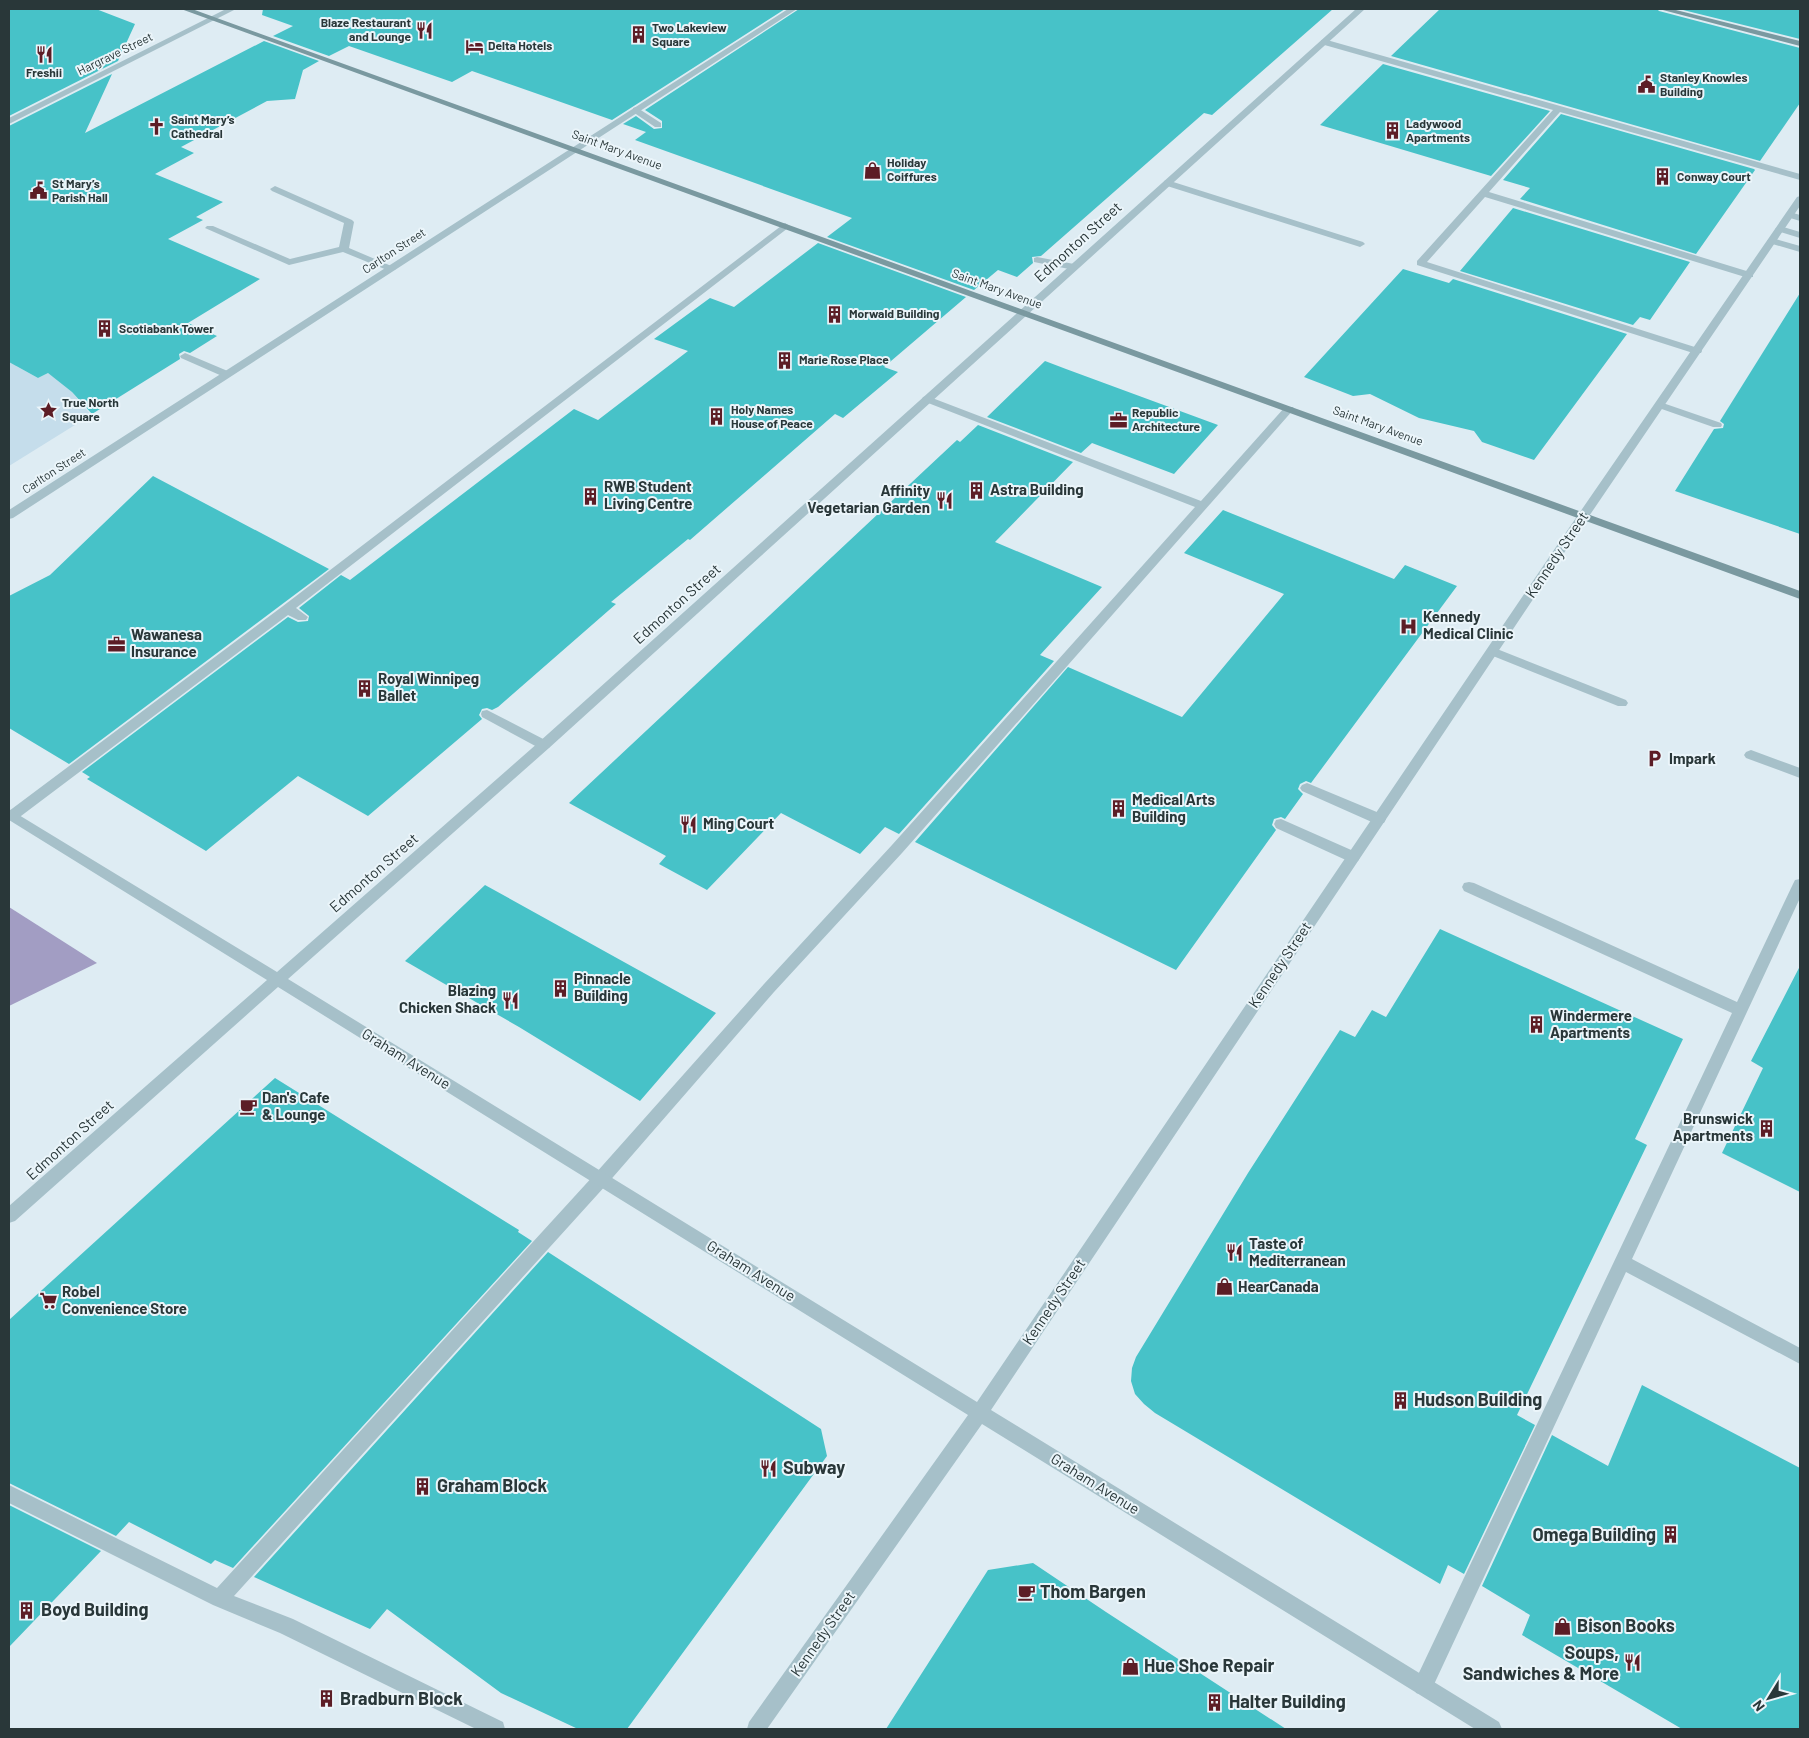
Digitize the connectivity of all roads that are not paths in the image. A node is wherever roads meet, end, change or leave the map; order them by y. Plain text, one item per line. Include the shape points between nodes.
1 (185, 9) edge
2 (232, 9) edge
3 (793, 9) edge
4 (1361, 9) edge
5 (1663, 9) edge
6 (213, 19) junction
7 (1324, 42) junction
8 (1800, 44) edge
9 (1558, 109) junction
10 (636, 110) junction
11 (9, 121) edge
12 (658, 125) dead end
13 (575, 150) junction
14 (1800, 177) edge
15 (1167, 183) junction
16 (275, 189) dead end
17 (1483, 193) junction
18 (1800, 199) edge
19 (1795, 216) edge
20 (785, 226) junction
21 (210, 228) dead end
22 (1780, 229) junction
23 (1800, 235) edge
24 (1772, 241) junction
25 (1360, 244) dead end
26 (344, 249) junction
27 (1800, 249) edge
28 (1037, 260) dead end
29 (1074, 267) junction
30 (391, 268) junction
31 (1749, 274) junction
32 (1023, 313) junction
33 (1696, 351) junction
34 (185, 356) dead end
35 (226, 374) junction
36 (927, 399) junction
37 (1660, 405) junction
38 (1289, 409) junction
39 (1717, 425) dead end
40 (1203, 506) junction
41 (9, 515) edge
42 (1584, 515) junction
43 (1800, 595) edge
44 (287, 609) junction
45 (302, 617) dead end
46 (1492, 651) junction
47 (1622, 703) dead end
48 (487, 714) dead end
49 (544, 745) junction
50 (1751, 755) dead end
51 (1800, 773) edge
52 (1307, 788) dead end
53 (10, 815) edge
54 (1379, 819) junction
55 (1281, 824) dead end
56 (1353, 857) junction
57 (1800, 884) edge
58 (1469, 888) dead end
59 (277, 979) junction
60 (1741, 1010) junction
61 (601, 1178) junction
62 (9, 1216) edge
63 (1622, 1262) junction
64 (1800, 1356) edge
65 (980, 1412) junction
66 (9, 1494) edge
67 (219, 1600) junction
68 (1422, 1686) junction
69 (496, 1729) edge
70 (756, 1729) edge
71 (1492, 1729) edge

1 - 6 main road, Saint Mary Avenue
2 - 6 street, Hargrave Street
3 - 10 street, Carlton Street
4 - 7 street, Edmonton Street
5 - 8 main road
6 - 11 street, Hargrave Street
6 - 13 main road, Saint Mary Avenue
7 - 9 street
7 - 15 street, Edmonton Street
9 - 14 street
9 - 17 street
10 - 12 street
10 - 13 street, Carlton Street
13 - 20 main road, Saint Mary Avenue
13 - 30 street, Carlton Street
15 - 25 street
15 - 29 street, Edmonton Street
16 - 26 street via 348,222
17 - 31 street
17 - 33 street via 1421,263
18 - 19 street, Kennedy Street
19 - 22 street, Kennedy Street
20 - 32 main road, Saint Mary Avenue
20 - 44 street
21 - 26 street via 289,262
22 - 23 street
22 - 24 street, Kennedy Street
24 - 27 street
24 - 31 street, Kennedy Street
26 - 30 street
28 - 29 street
29 - 32 street, Edmonton Street
30 - 35 street, Carlton Street
31 - 33 street, Kennedy Street
32 - 36 street, Edmonton Street
32 - 38 main road, Saint Mary Avenue
33 - 37 street, Kennedy Street
34 - 35 street
35 - 41 street, Carlton Street
36 - 40 street
36 - 49 street, Edmonton Street
37 - 39 street
37 - 42 street, Kennedy Street
38 - 40 street
38 - 42 main road, Saint Mary Avenue
40 - 61 street
42 - 43 main road, Saint Mary Avenue
42 - 46 street, Kennedy Street
44 - 45 street
44 - 53 street
46 - 47 street
46 - 54 street, Kennedy Street
48 - 49 street
49 - 59 street, Edmonton Street
50 - 51 street
52 - 54 street
53 - 59 street, Graham Avenue
54 - 56 street, Kennedy Street
55 - 56 lane
56 - 65 street, Kennedy Street
57 - 60 street
58 - 60 street
59 - 61 street, Graham Avenue
59 - 62 street, Edmonton Street
60 - 63 street
61 - 65 street, Graham Avenue
61 - 67 street
63 - 64 street
63 - 68 street
65 - 68 street, Graham Avenue
65 - 70 street, Kennedy Street
66 - 67 street
67 - 69 street via 286,1626
68 - 71 street, Graham Avenue

